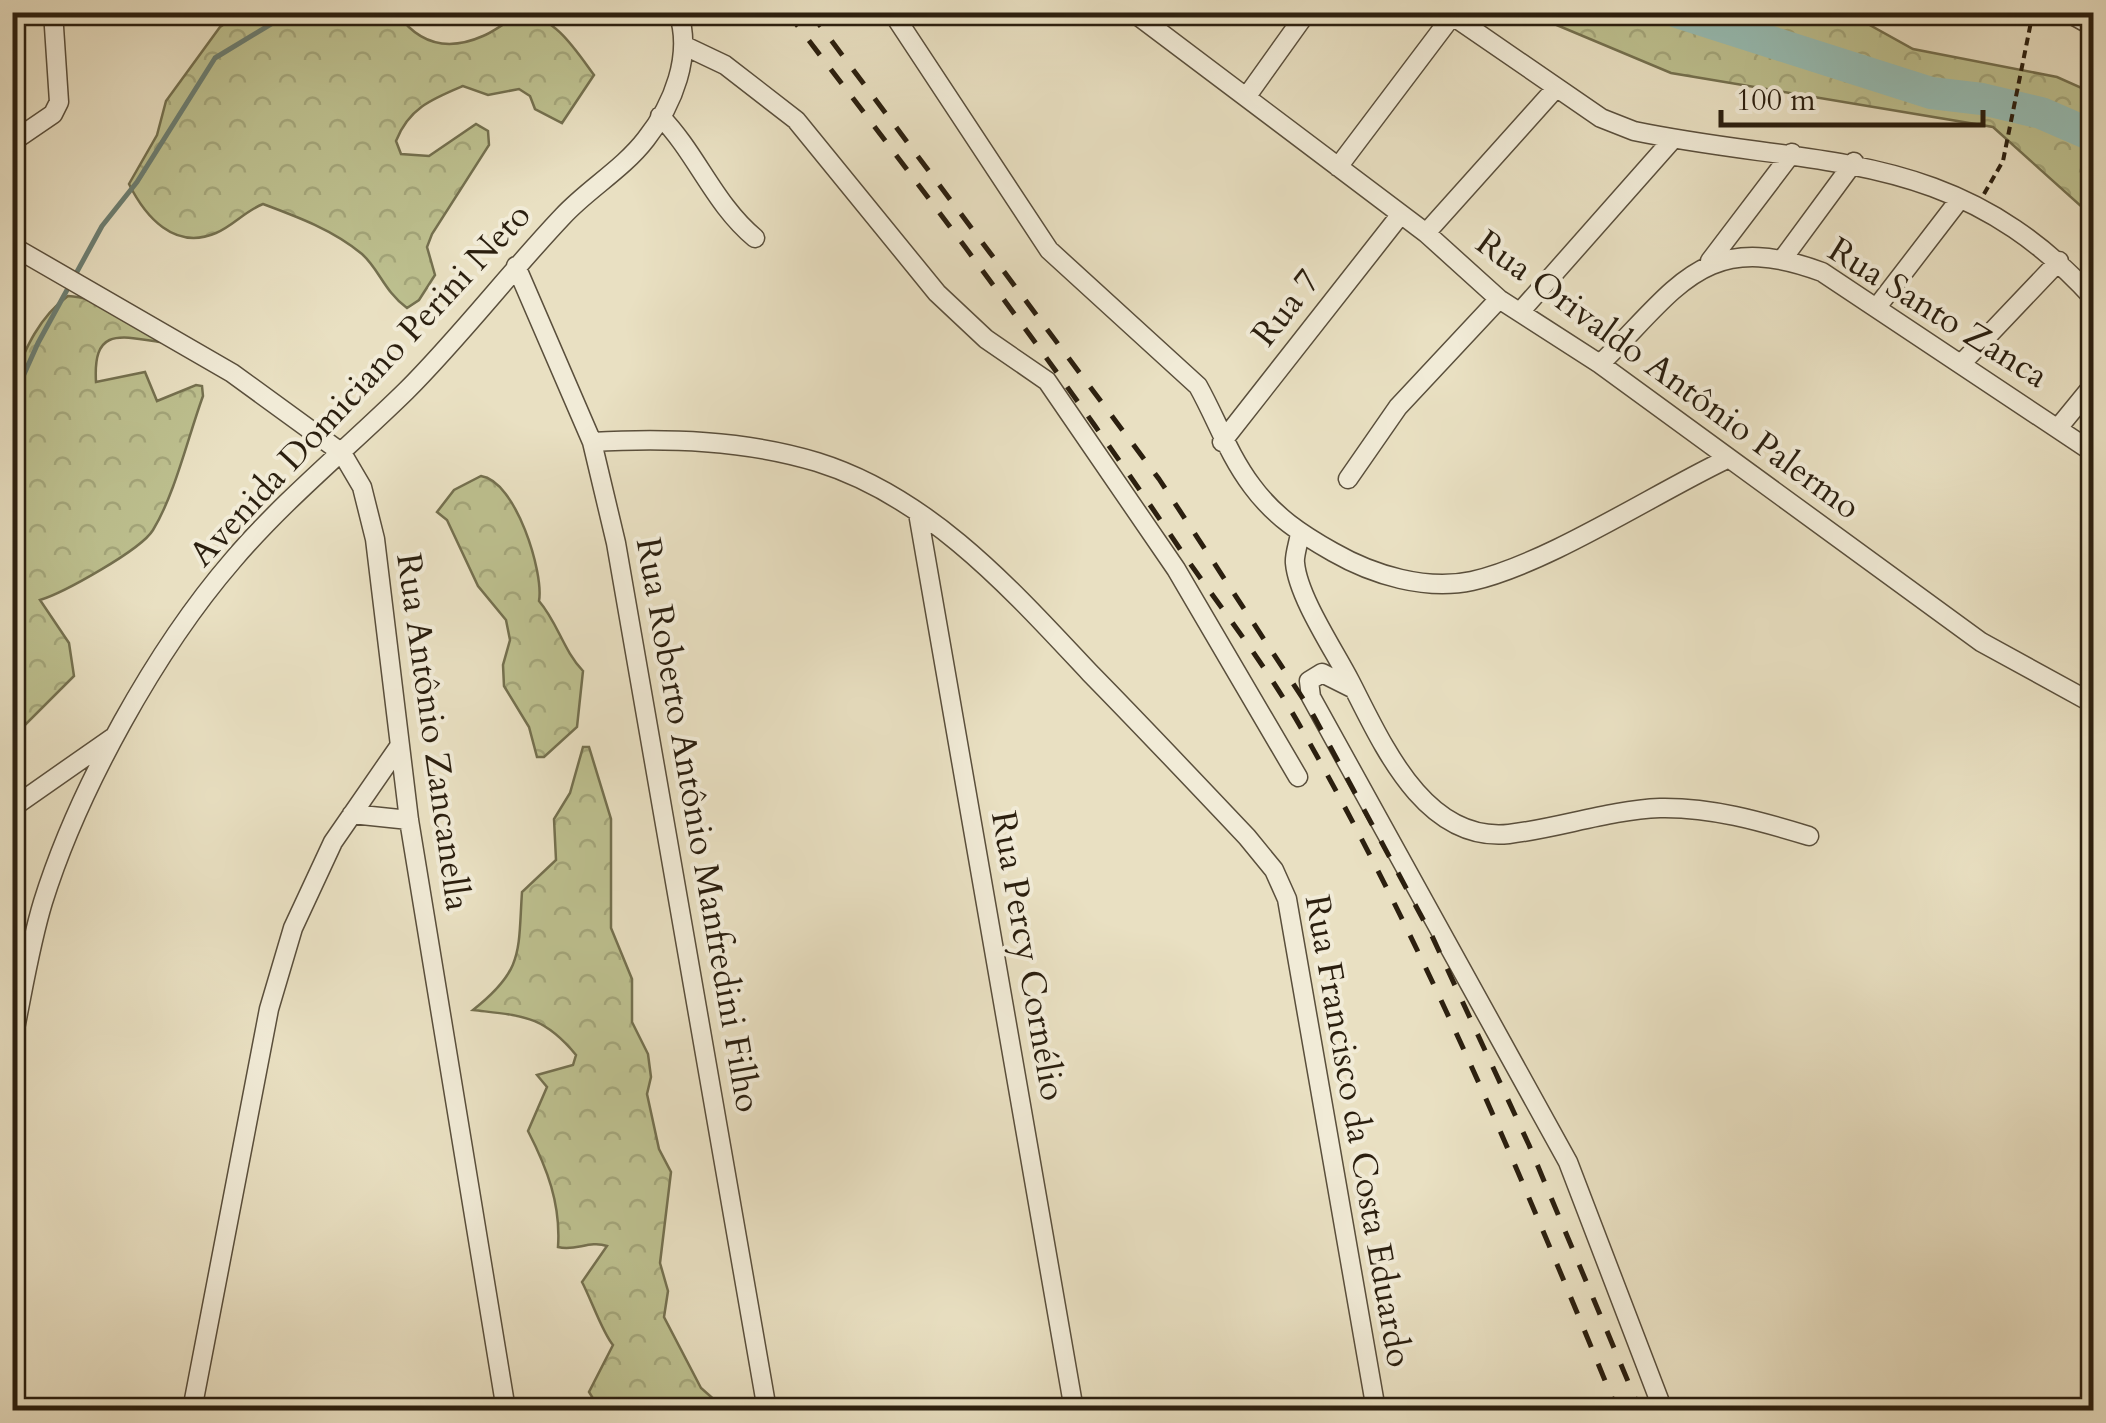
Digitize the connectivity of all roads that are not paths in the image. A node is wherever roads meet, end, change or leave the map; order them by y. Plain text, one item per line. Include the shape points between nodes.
1 (53, 12) edge
2 (678, 12) edge
3 (892, 12) edge
4 (1133, 12) edge
5 (1307, 12) edge
6 (2067, 12) edge
7 (1450, 14) edge
8 (1157, 19) edge
9 (2094, 27) edge
10 (685, 46) junction
11 (1556, 88) junction
12 (1247, 96) junction
13 (660, 116) junction
14 (1673, 139) junction
15 (12, 142) edge
16 (1792, 154) junction
17 (1854, 162) junction
18 (1338, 167) junction
19 (1968, 203) junction
20 (1401, 214) junction
21 (1426, 233) junction
22 (754, 238) dead end
23 (12, 246) edge
24 (1784, 258) junction
25 (2059, 260) junction
26 (1710, 261) junction
27 (516, 266) junction
28 (1499, 298) junction
29 (2094, 299) edge
30 (1877, 307) junction
31 (1520, 312) junction
32 (1600, 364) junction
33 (1962, 364) junction
34 (2094, 384) edge
35 (2058, 428) junction
36 (592, 442) junction
37 (1222, 442) junction
38 (342, 453) junction
39 (2094, 453) edge
40 (1725, 460) junction
41 (1348, 479) dead end
42 (918, 513) junction
43 (1300, 534) junction
44 (1354, 689) junction
45 (2094, 704) edge
46 (116, 734) junction
47 (398, 748) junction
48 (1298, 777) dead end
49 (12, 808) edge
50 (352, 814) junction
51 (409, 820) junction
52 (1809, 836) dead end
53 (12, 1043) edge
54 (192, 1410) edge
55 (506, 1410) edge
56 (767, 1410) edge
57 (1074, 1410) edge
58 (1376, 1410) edge
59 (1663, 1410) edge

1 - 15 street via 59,102 53,114
2 - 10 street, Avenida Domiciano Perini Neto
3 - 37 street via 1049,250 1198,386
4 - 8 street, Rua Orivaldo Antônio Palermo
5 - 12 street
6 - 9 street
7 - 11 street
7 - 18 street
8 - 12 street, Rua Orivaldo Antônio Palermo
10 - 13 street, Avenida Domiciano Perini Neto
10 - 48 street via 726,65 796,120 937,293 986,339 1048,381 1176,570
11 - 14 street via 1601,118
11 - 21 street
12 - 18 street, Rua Orivaldo Antônio Palermo
13 - 22 street via 692,152 727,212
13 - 27 street, Avenida Domiciano Perini Neto via 646,139
14 - 16 street
14 - 31 street
16 - 17 street
16 - 26 street
17 - 19 street
17 - 24 street
18 - 20 street, Rua Orivaldo Antônio Palermo
19 - 25 street
19 - 30 street
20 - 21 street, Rua Orivaldo Antônio Palermo
20 - 37 street, Rua 7
21 - 28 street, Rua Orivaldo Antônio Palermo
23 - 38 street, Rua Antônio Zancanella via 232,374
24 - 26 street, Rua Santo Zanca via 1735,254
24 - 30 street, Rua Santo Zanca via 1822,272
25 - 29 street
25 - 33 street
26 - 32 street
27 - 36 street, Rua Roberto Antônio Manfredini Filho
27 - 38 street, Avenida Domiciano Perini Neto
28 - 31 street, Rua Orivaldo Antônio Palermo
28 - 41 street via 1398,407
30 - 33 street, Rua Santo Zanca
31 - 32 street, Rua Orivaldo Antônio Palermo
32 - 40 street, Rua Orivaldo Antônio Palermo
33 - 35 street, Rua Santo Zanca
34 - 35 street
35 - 39 street, Rua Santo Zanca
36 - 42 street, Rua Francisco da Costa Eduardo via 672,438 817,462
36 - 56 street, Rua Roberto Antônio Manfredini Filho via 644,686
37 - 43 street via 1274,512
38 - 46 street, Avenida Domiciano Perini Neto via 232,560
38 - 47 street, Rua Antônio Zancanella via 362,487 375,539
40 - 43 street via 1471,581 1392,578
40 - 45 street, Rua Orivaldo Antônio Palermo via 1978,639
42 - 57 street, Rua Percy Cornélio
42 - 58 street, Rua Francisco da Costa Eduardo via 1018,597 1274,870 1287,899
43 - 44 street via 1295,564
44 - 52 street via 1416,794 1466,828 1505,834 1657,808 1752,819
44 - 59 street via 1322,673 1309,681 1311,697 1568,1162
46 - 49 street
46 - 53 street, Avenida Domiciano Perini Neto via 42,904
47 - 50 street
47 - 51 street, Rua Antônio Zancanella
50 - 51 street
50 - 54 street via 310,887 269,1010
51 - 55 street, Rua Antônio Zancanella

